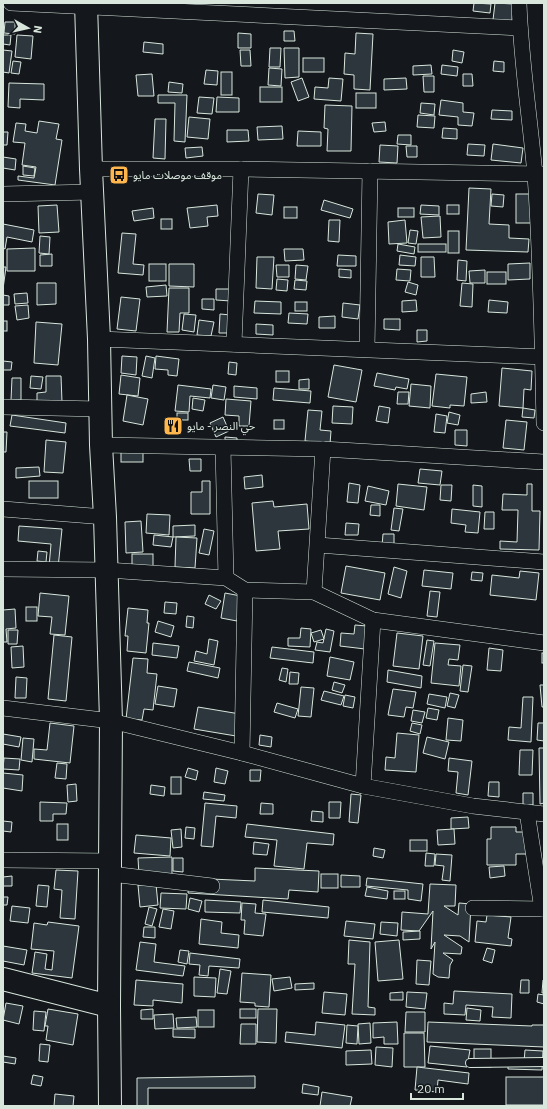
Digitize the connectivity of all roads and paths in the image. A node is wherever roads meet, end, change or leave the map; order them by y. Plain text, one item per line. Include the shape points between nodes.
1 (11, 3) edge
2 (519, 3) edge
3 (86, 5) edge
4 (520, 28) junction
5 (91, 169) junction
6 (241, 169) junction
7 (370, 171) junction
8 (539, 174) edge
9 (93, 192) junction
10 (3, 194) edge
11 (542, 259) edge
12 (99, 339) junction
13 (234, 344) junction
14 (367, 350) junction
15 (543, 357) edge
16 (3, 407) edge
17 (100, 409) junction
18 (544, 423) edge
19 (101, 445) junction
20 (223, 447) junction
21 (323, 449) junction
22 (544, 462) edge
23 (3, 510) edge
24 (105, 517) junction
25 (318, 545) junction
26 (544, 562) edge
27 (3, 569) edge
28 (107, 570) junction
29 (226, 578) junction
30 (245, 590) junction
31 (314, 592) junction
32 (373, 620) junction
33 (544, 643) edge
34 (3, 708) edge
35 (111, 721) junction
36 (242, 753) junction
37 (363, 786) junction
38 (527, 812) junction
39 (544, 814) edge
40 (3, 860) edge
41 (110, 867) junction
42 (212, 886) dead end
43 (473, 908) dead end
44 (543, 909) edge
45 (3, 979) edge
46 (109, 1006) junction
47 (544, 1062) edge
48 (470, 1063) dead end
49 (110, 1106) edge

1 - 3 street
2 - 4 street
3 - 4 street
3 - 5 street
4 - 8 street
5 - 6 street
5 - 9 street
6 - 7 street
6 - 13 street
7 - 8 street
7 - 14 street
8 - 11 street
9 - 10 street
9 - 12 street
11 - 15 street
12 - 13 street
12 - 17 street
13 - 14 street
14 - 15 street
15 - 18 street
16 - 17 street
17 - 19 street
19 - 20 street
19 - 24 street
20 - 21 street
20 - 29 street
21 - 22 street
21 - 25 street
23 - 24 street
24 - 28 street
25 - 26 street
25 - 31 street
27 - 28 street
28 - 29 street
28 - 35 street
29 - 30 street
30 - 31 street
30 - 36 street
31 - 32 street
32 - 33 street
32 - 37 street
34 - 35 street
35 - 36 street
35 - 41 street
36 - 37 street
37 - 38 street via 472,806
38 - 39 street
38 - 44 street
40 - 41 street
41 - 42 street
41 - 46 street
43 - 44 street
45 - 46 street
46 - 49 street
47 - 48 lane

